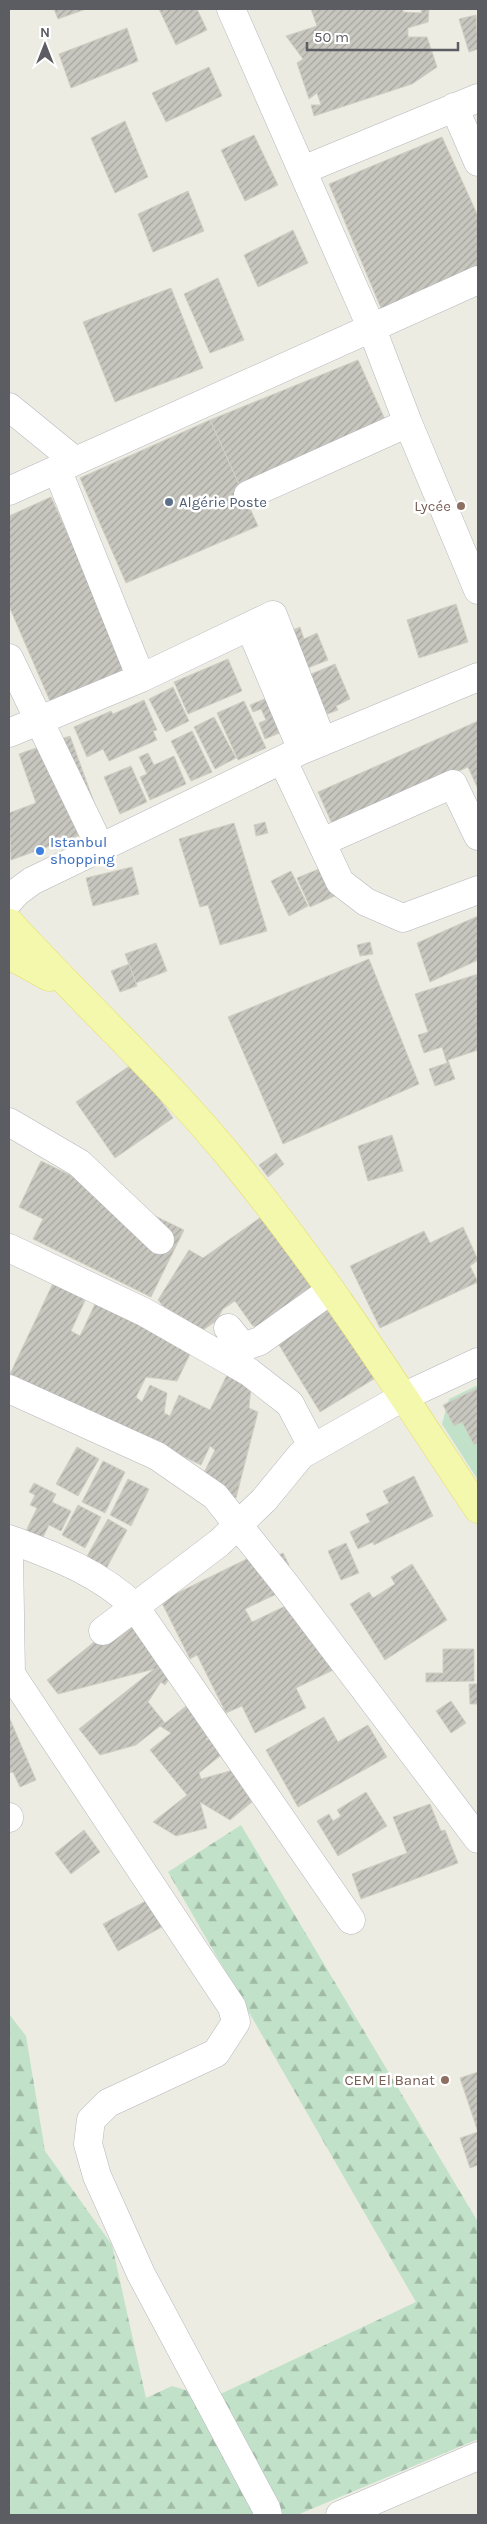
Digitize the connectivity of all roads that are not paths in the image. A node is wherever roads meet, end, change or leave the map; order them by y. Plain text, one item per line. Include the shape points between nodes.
1 (231, 9) edge
2 (466, 102) edge
3 (478, 162) edge
4 (303, 170) junction
5 (478, 280) edge
6 (372, 329) junction
7 (9, 407) edge
8 (408, 423) junction
9 (66, 464) junction
10 (9, 490) edge
11 (248, 495) dead end
12 (478, 590) edge
13 (9, 658) edge
14 (478, 677) edge
15 (141, 678) junction
16 (38, 720) junction
17 (9, 733) edge
18 (303, 750) junction
19 (478, 836) edge
20 (322, 842) junction
21 (101, 849) junction
22 (478, 890) edge
23 (9, 922) edge
24 (9, 955) edge
25 (69, 987) junction
26 (9, 1122) edge
27 (160, 1240) dead end
28 (9, 1248) edge
29 (331, 1290) junction
30 (228, 1328) dead end
31 (478, 1362) edge
32 (9, 1389) edge
33 (403, 1397) junction
34 (313, 1448) junction
35 (478, 1509) edge
36 (238, 1525) junction
37 (9, 1539) edge
38 (9, 1555) edge
39 (134, 1607) junction
40 (103, 1631) dead end
41 (10, 1675) edge
42 (478, 1839) edge
43 (351, 1920) dead end
44 (478, 2456) edge
45 (268, 2515) edge
46 (340, 2515) edge

1 - 4 street
2 - 3 street
2 - 4 street
4 - 6 street
5 - 6 street
6 - 8 street
6 - 9 street
7 - 9 street
8 - 11 street
8 - 12 street
9 - 10 street
9 - 15 street
13 - 16 street
14 - 18 street
15 - 16 street
15 - 18 street via 250,627
16 - 17 street
16 - 21 street
18 - 20 street
18 - 21 street
19 - 20 street via 454,784
20 - 22 street via 340,882 366,902 403,918
21 - 23 street via 32,881 17,892
23 - 25 main road
24 - 25 main road
25 - 29 main road via 162,1081 229,1155
26 - 27 street via 79,1163
28 - 34 street via 144,1312 249,1372 290,1404
29 - 30 street via 260,1342 241,1344
29 - 33 main road
31 - 33 street
32 - 36 street via 157,1456 215,1496
33 - 34 street
33 - 35 main road
34 - 36 street via 301,1455 264,1500
36 - 39 street via 220,1543
36 - 42 street
37 - 39 street via 76,1564 123,1595
38 - 41 street
39 - 40 street
39 - 43 street
41 - 45 street via 232,2007 236,2022 216,2052 108,2103 91,2120 88,2144 97,2176 141,2274
44 - 46 street

